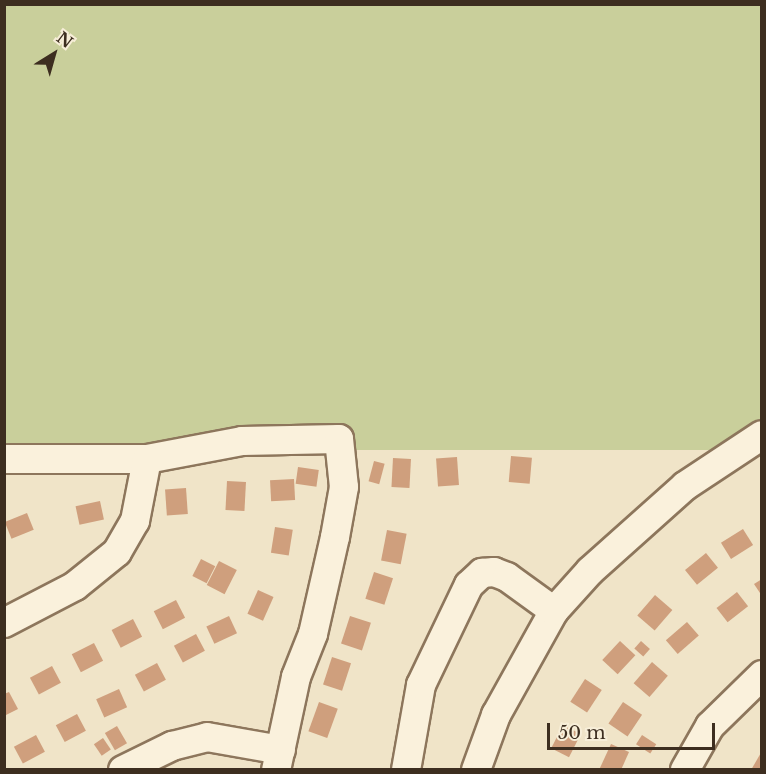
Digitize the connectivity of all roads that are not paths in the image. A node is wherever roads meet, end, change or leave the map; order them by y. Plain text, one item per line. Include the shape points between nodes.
1 (762, 435) edge
2 (4, 459) edge
3 (147, 459) junction
4 (554, 611) junction
5 (4, 624) edge
6 (762, 675) edge
7 (279, 760) edge
8 (123, 770) edge
9 (406, 770) edge
10 (476, 770) edge
11 (685, 770) edge

1 - 4 street via 685,486 590,571
2 - 3 street
3 - 5 street via 135,521 117,552 75,586
3 - 7 street via 242,441 339,439 344,487 339,517 313,634 296,678
4 - 9 street via 494,572 482,573 468,585 421,685
4 - 10 street via 496,715
6 - 11 street via 710,726
7 - 8 street via 207,737 172,746

